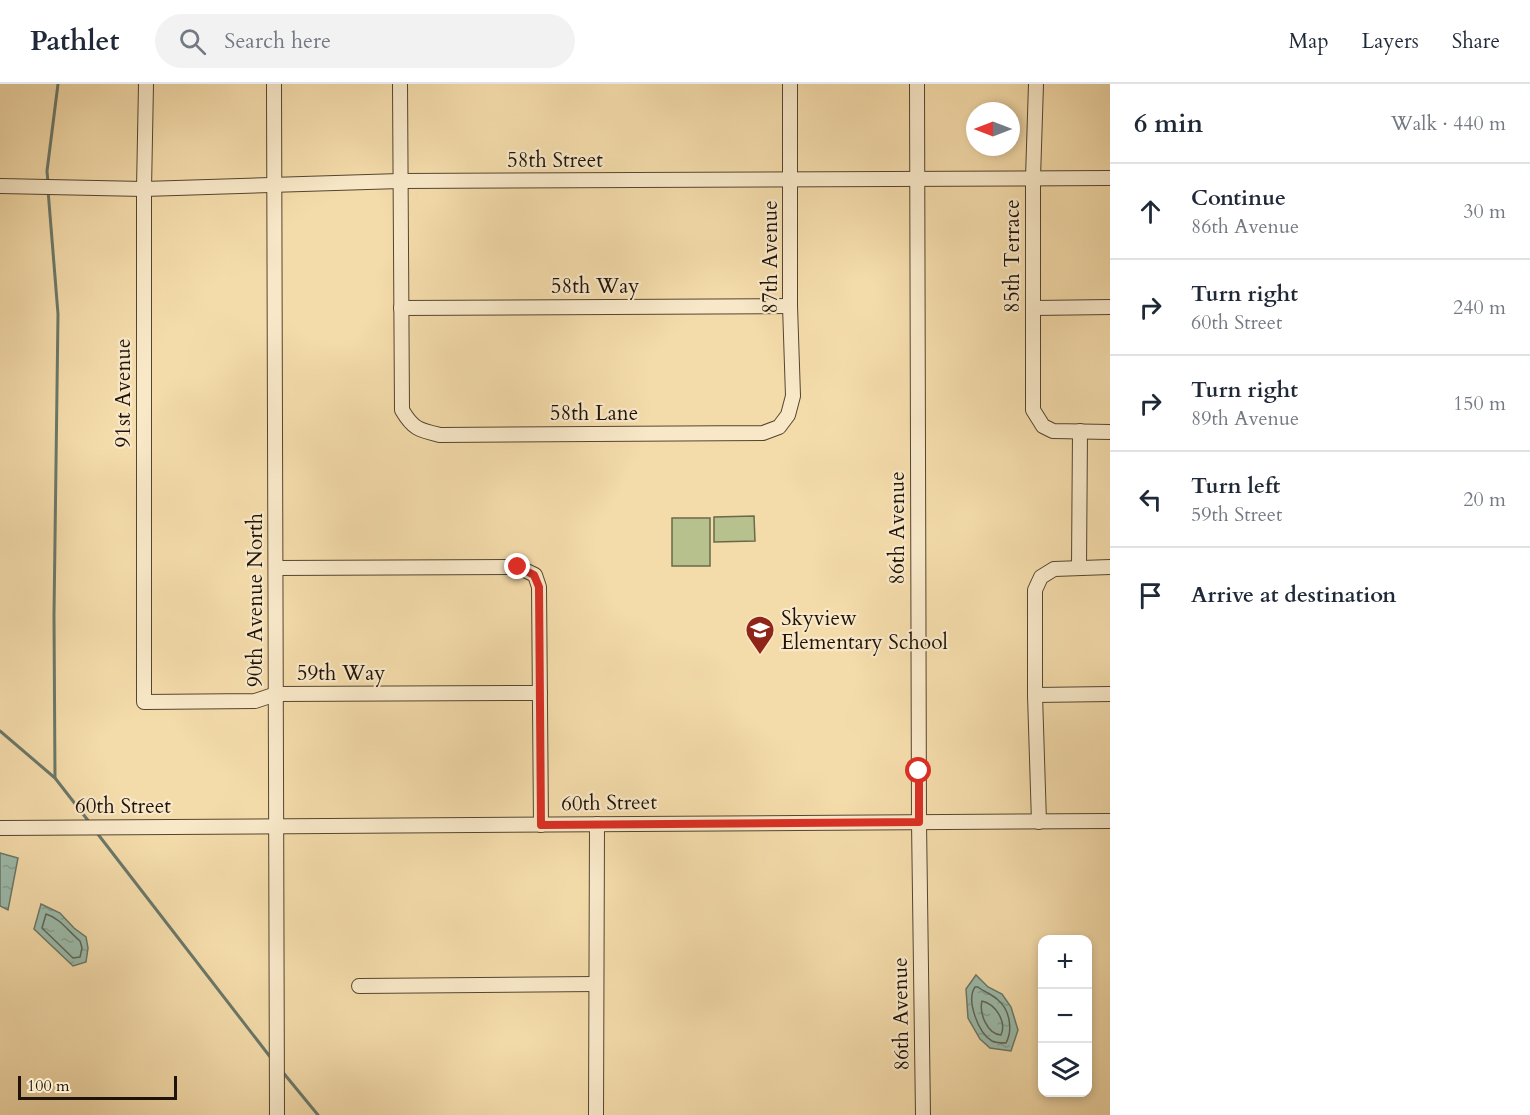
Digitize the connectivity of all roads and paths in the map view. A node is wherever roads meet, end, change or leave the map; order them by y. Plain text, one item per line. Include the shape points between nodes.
1 (146, 84) edge
2 (273, 84) edge
3 (400, 84) edge
4 (790, 84) edge
5 (917, 84) edge
6 (1036, 84) edge
7 (1033, 178) junction
8 (1110, 178) edge
9 (917, 179) junction
10 (400, 181) junction
11 (790, 181) junction
12 (274, 185) junction
13 (0, 186) edge
14 (144, 189) junction
15 (790, 306) junction
16 (1110, 307) edge
17 (401, 308) junction
18 (1034, 308) junction
19 (779, 427) joint
20 (1080, 431) junction
21 (1110, 432) edge
22 (1079, 567) junction
23 (1110, 567) edge
24 (276, 568) junction
25 (540, 693) junction
26 (276, 694) junction
27 (1035, 694) junction
28 (1110, 694) edge
29 (144, 702) joint
30 (1110, 821) edge
31 (919, 822) junction
32 (1040, 822) junction
33 (597, 824) junction
34 (541, 825) junction
35 (277, 826) junction
36 (0, 828) edge
37 (596, 984) junction
38 (359, 986) dead end
39 (276, 1115) edge
40 (596, 1115) edge
41 (923, 1115) edge

1 - 14 street, 91st Avenue
2 - 12 street, 90th Avenue North
3 - 10 street
4 - 11 street, 87th Avenue
5 - 9 street, 86th Avenue
6 - 7 street, 85th Terrace
7 - 8 street, 58th Street
7 - 9 street, 58th Street
7 - 18 street, 85th Terrace
9 - 11 street, 58th Street
9 - 31 street, 86th Avenue
10 - 11 street, 58th Street
10 - 12 street, 58th Street
10 - 17 street
11 - 15 street, 87th Avenue
12 - 14 street, 58th Street
12 - 24 street, 90th Avenue North
13 - 14 street, 58th Street
14 - 29 street, 91st Avenue
15 - 17 street, 58th Way
15 - 19 street, 87th Avenue via 793,396 788,415
16 - 18 street
17 - 19 street, 58th Lane via 402,410 411,424 425,432 763,433
18 - 20 street, 85th Terrace via 1033,410 1043,426 1053,431
20 - 21 street
20 - 22 street
22 - 23 street
22 - 27 street via 1054,569 1041,577 1035,590
24 - 25 street via 518,567 534,575 539,587
24 - 26 street, 90th Avenue North
25 - 26 street, 59th Way
25 - 34 street
26 - 29 street, 59th Way via 255,701
26 - 35 street, 90th Avenue North
27 - 28 street
27 - 32 street
30 - 32 street, 60th Street
31 - 32 street, 60th Street
31 - 33 street, 60th Street
31 - 41 street, 86th Avenue
33 - 34 street, 60th Street
33 - 37 street
34 - 35 street, 60th Street
35 - 36 street, 60th Street
35 - 39 street, 90th Avenue North
37 - 38 street
37 - 40 street

